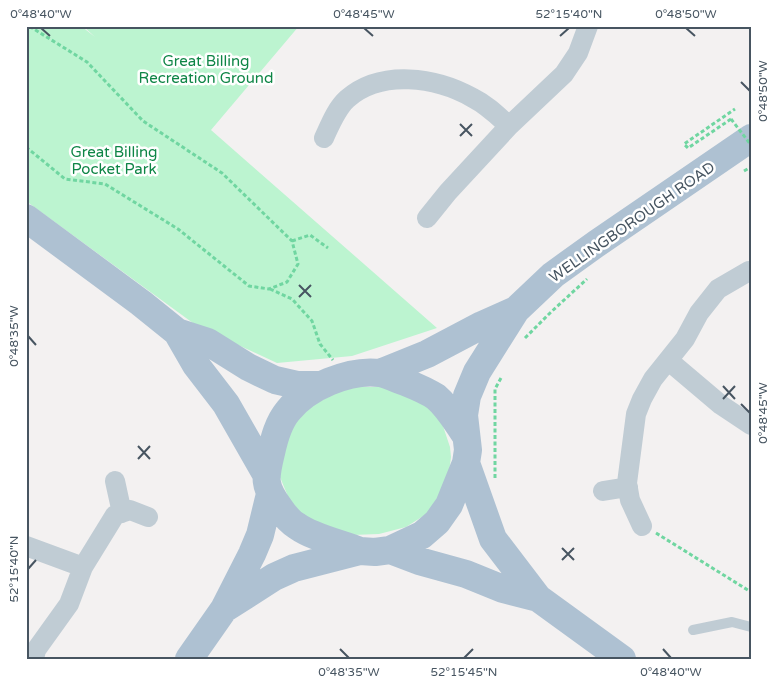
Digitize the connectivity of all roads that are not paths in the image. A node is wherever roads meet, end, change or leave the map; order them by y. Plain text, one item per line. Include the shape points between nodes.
1 (588, 26) edge
2 (509, 126) junction
3 (324, 138) dead end
4 (751, 138) edge
5 (26, 218) edge
6 (427, 218) dead end
7 (749, 271) dead end
8 (516, 310) junction
9 (177, 332) junction
10 (669, 361) junction
11 (380, 373) junction
12 (322, 385) junction
13 (751, 425) edge
14 (466, 450) junction
15 (115, 481) dead end
16 (268, 484) junction
17 (628, 487) junction
18 (603, 492) dead end
19 (122, 513) junction
20 (148, 517) dead end
21 (642, 526) road end
22 (26, 546) edge
23 (390, 550) junction
24 (360, 551) junction
25 (83, 568) junction
26 (538, 598) junction
27 (224, 609) junction
28 (751, 627) edge
29 (693, 630) dead end
30 (34, 659) edge
31 (189, 659) edge
32 (622, 659) edge

1 - 2 street via 578,53 564,74
2 - 3 street via 472,97 445,86 394,79 364,87 346,100
2 - 6 street
4 - 8 main road, WELLINGBOROUGH ROAD via 553,275
5 - 9 main road
7 - 10 street via 700,300 699,313
8 - 11 main road, WELLINGBOROUGH ROAD via 427,354
8 - 14 main road, WELLINGBOROUGH ROAD via 476,372 464,415
9 - 12 main road via 208,342 274,380 297,385
9 - 16 main road via 196,366 226,404
10 - 13 street via 721,405
10 - 17 street via 653,379 636,414
11 - 12 main road via 347,376
11 - 14 main road via 435,397 450,411
12 - 16 main road via 296,402 280,424 274,440
14 - 23 main road via 449,505 437,522 422,535
14 - 26 main road via 494,539
15 - 19 street
16 - 24 main road via 282,512 296,526
16 - 27 main road via 260,535
17 - 18 street
17 - 21 street via 630,500
19 - 20 street via 130,510
19 - 25 street via 114,515
22 - 25 street
23 - 24 main road
23 - 26 main road
24 - 27 main road via 288,571
25 - 30 street via 69,604 36,650
26 - 32 main road
27 - 31 main road
28 - 29 lane via 732,622

